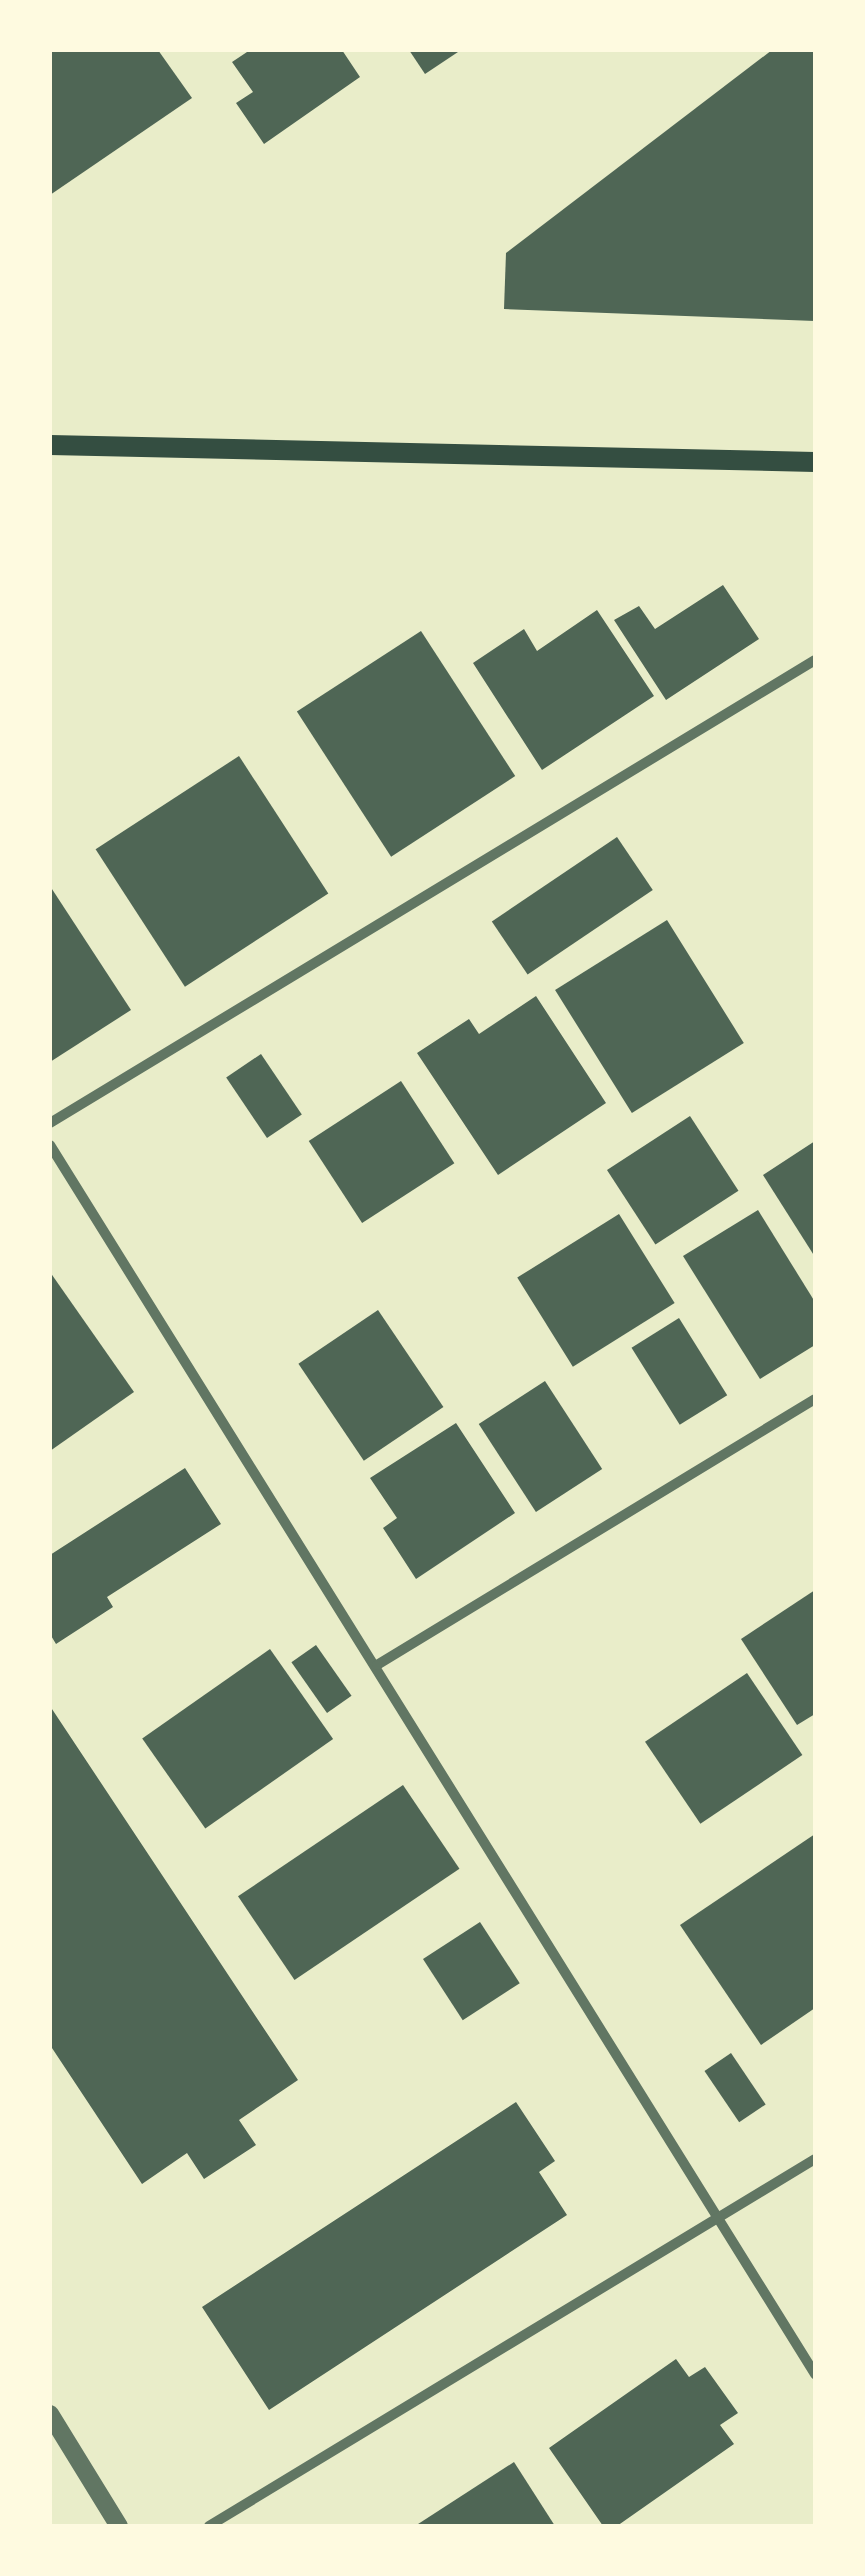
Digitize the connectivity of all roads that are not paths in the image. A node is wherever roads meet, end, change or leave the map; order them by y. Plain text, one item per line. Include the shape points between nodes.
1 (50, 444) edge
2 (815, 462) edge
3 (815, 660) edge
4 (50, 1123) edge
5 (50, 1146) edge
6 (815, 1398) edge
7 (378, 1665) junction
8 (815, 2159) edge
9 (718, 2219) junction
10 (815, 2374) edge
11 (50, 2414) edge
12 (120, 2526) edge
13 (209, 2526) edge

1 - 2 main road
3 - 4 street
5 - 7 street
6 - 7 street
7 - 9 street
8 - 9 street
9 - 10 street
9 - 13 street
11 - 12 street

